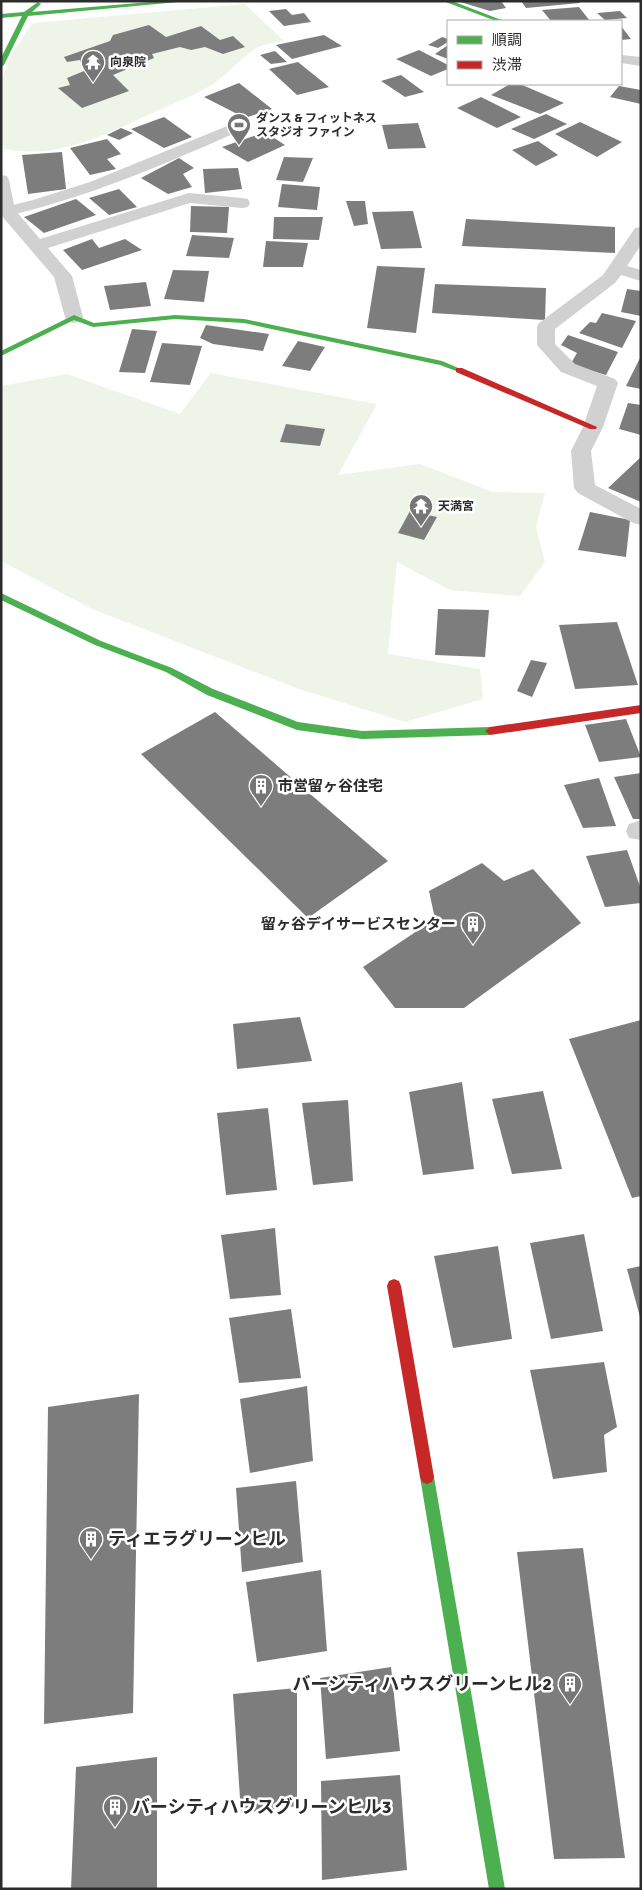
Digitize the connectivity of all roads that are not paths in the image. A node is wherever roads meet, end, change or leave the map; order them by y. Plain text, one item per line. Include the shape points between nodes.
1 (41, 1) edge
2 (186, 1) edge
3 (446, 1) edge
4 (26, 14) junction
5 (1, 16) edge
6 (497, 20) edge
7 (622, 59) edge
8 (641, 62) edge
9 (1, 65) edge
10 (237, 127) dead end
11 (1, 180) edge
12 (242, 203) dead end
13 (7, 211) junction
14 (641, 232) edge
15 (36, 246) junction
16 (616, 268) junction
17 (641, 276) edge
18 (74, 317) junction
19 (1, 354) edge
20 (593, 427) junction
21 (641, 518) edge
22 (1, 596) edge
23 (641, 709) edge
24 (394, 1286) dead end
25 (497, 1889) edge

1 - 4 street
2 - 4 street
3 - 6 street
4 - 5 street
4 - 9 street
7 - 8 street
10 - 13 lane via 113,180 40,204
11 - 13 street
12 - 15 street via 189,198
13 - 15 street
14 - 16 street
15 - 18 street via 63,276
16 - 17 street
16 - 20 street via 609,279 546,327 546,345 568,368 608,384
18 - 19 street
18 - 20 street via 93,325 175,317 244,320 442,363
20 - 21 street via 581,451 585,488
22 - 23 street via 98,643 297,726 362,735 494,731
24 - 25 street

